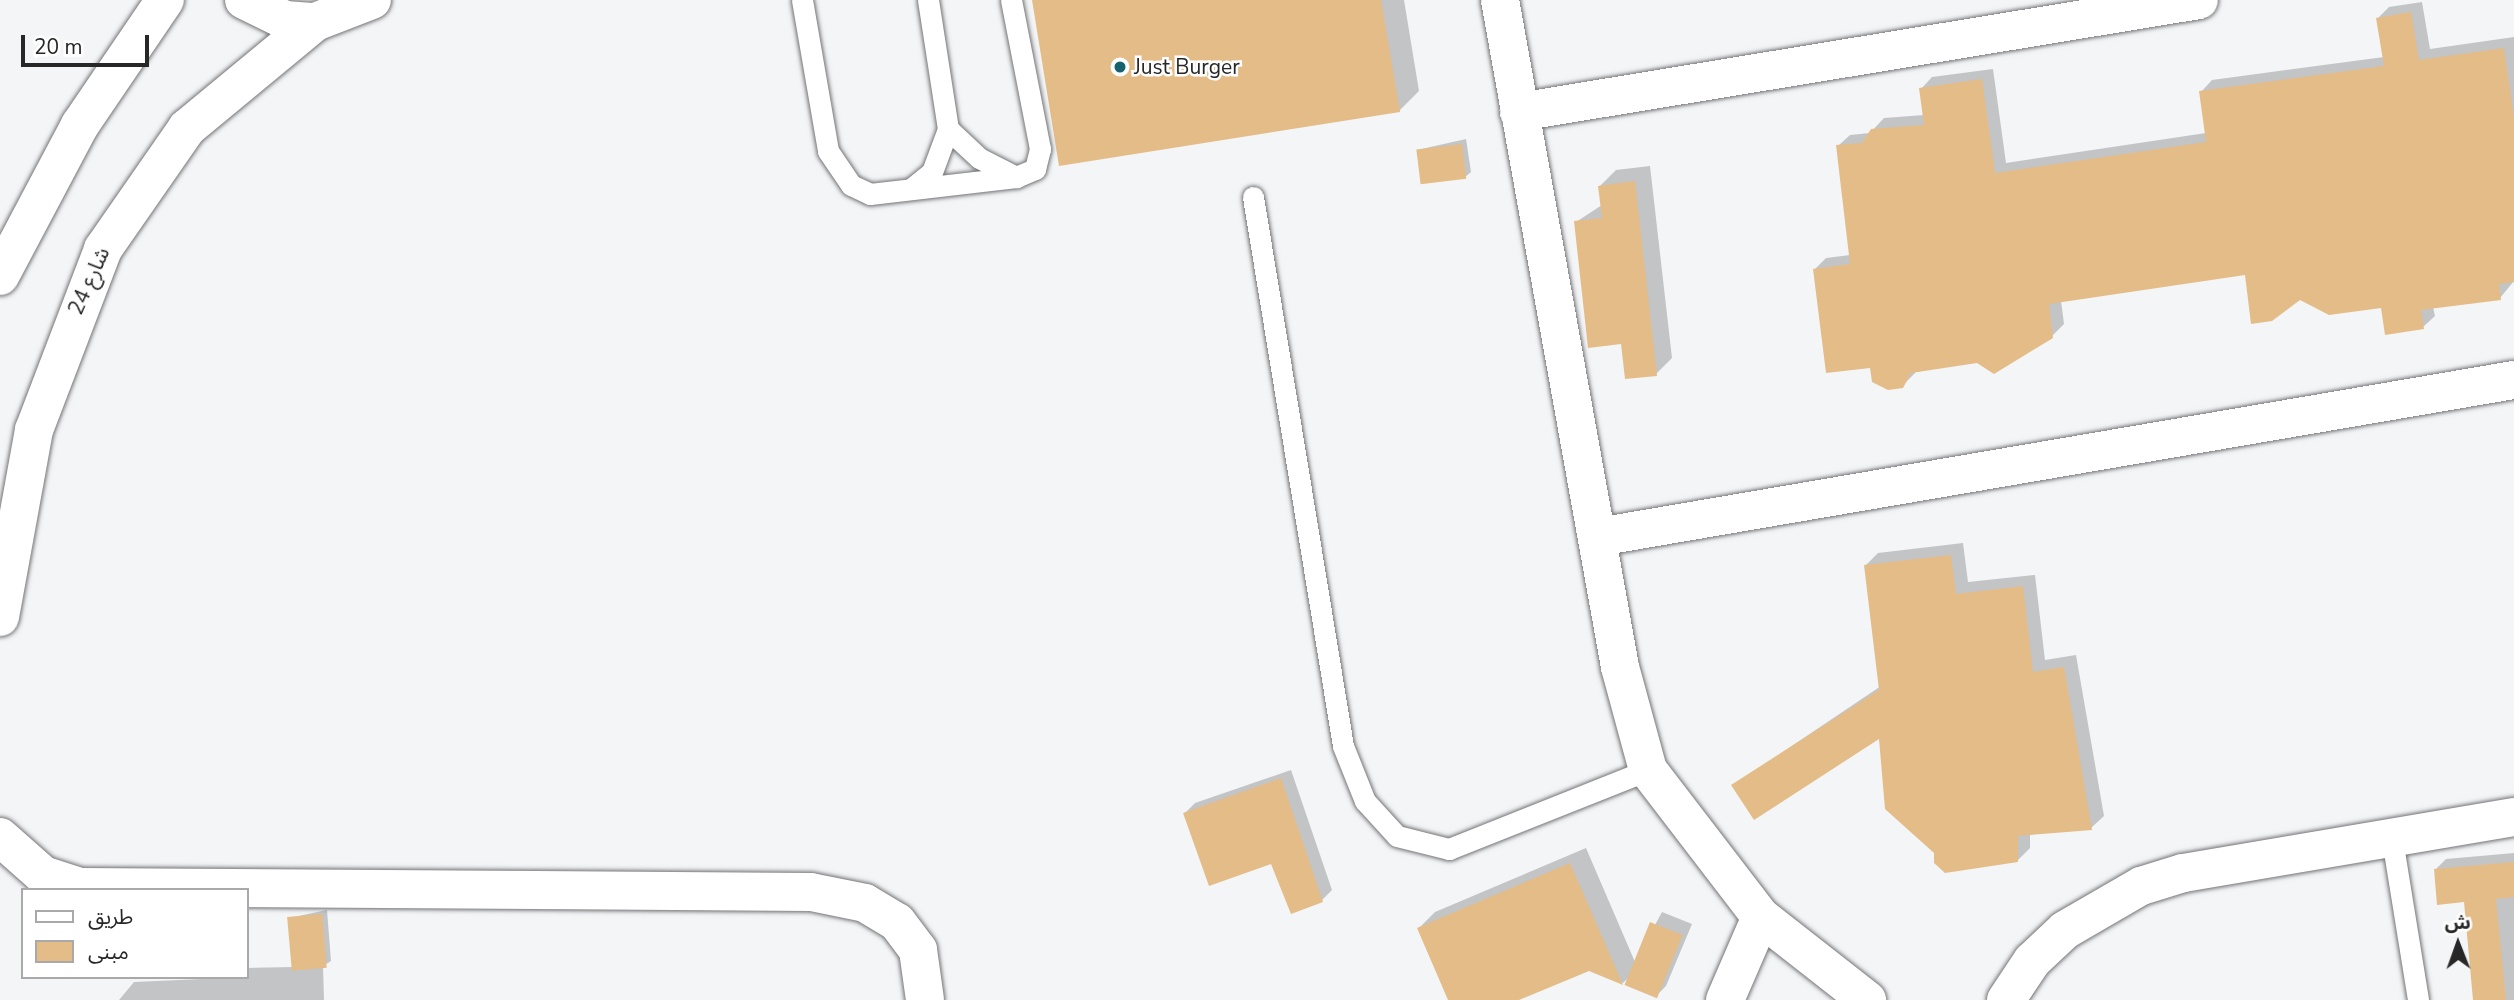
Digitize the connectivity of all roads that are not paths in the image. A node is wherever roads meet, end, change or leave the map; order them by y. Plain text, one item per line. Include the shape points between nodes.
1 (165, 0) edge
2 (244, 0) edge
3 (372, 0) edge
4 (802, 0) edge
5 (928, 0) edge
6 (1011, 0) edge
7 (1500, 0) edge
8 (2199, 0) edge
9 (315, 22) junction
10 (1520, 112) junction
11 (948, 129) junction
12 (1016, 177) junction
13 (909, 191) junction
14 (1253, 197) dead end
15 (0, 276) edge
16 (2514, 380) edge
17 (1598, 537) junction
18 (0, 617) edge
19 (1648, 770) junction
20 (2514, 817) edge
21 (0, 837) edge
22 (2392, 839) junction
23 (227, 888) edge
24 (248, 888) edge
25 (1761, 917) junction
26 (925, 1000) edge
27 (1725, 1000) edge
28 (1867, 1000) edge
29 (2006, 1000) edge
30 (2418, 1000) edge

1 - 15 street via 80,125
2 - 9 street via 285,20
3 - 9 street
4 - 13 lane via 828,151 837,170 870,194
5 - 11 lane
6 - 12 lane via 1040,149 1035,169
7 - 10 street
8 - 10 street
9 - 18 street, شارع 24 via 187,128 103,249 34,430
10 - 17 street
11 - 12 lane via 979,158
11 - 13 lane via 932,172
12 - 13 lane
14 - 19 lane via 1343,746 1365,801 1397,836 1449,849
16 - 17 street
17 - 19 street via 1620,667
19 - 25 street
20 - 22 street
21 - 23 street via 44,876 81,887
22 - 29 street via 2183,873 2141,886 2065,930 2032,961
22 - 30 lane
24 - 26 street via 811,892 865,903 897,922 918,950
25 - 27 street
25 - 28 street

